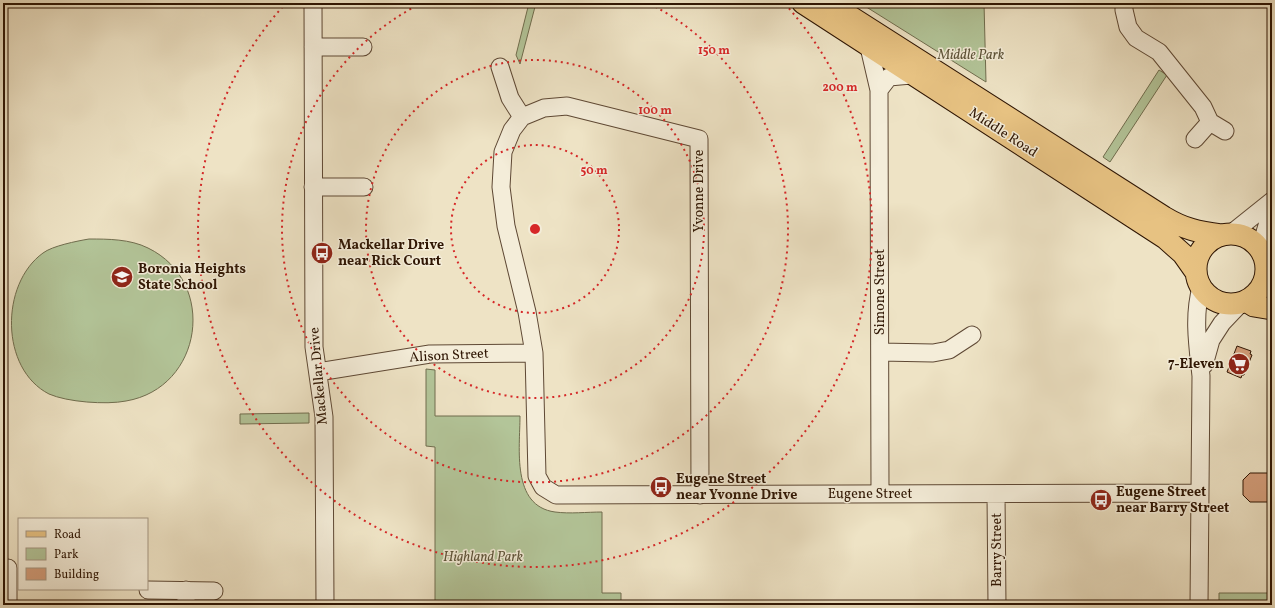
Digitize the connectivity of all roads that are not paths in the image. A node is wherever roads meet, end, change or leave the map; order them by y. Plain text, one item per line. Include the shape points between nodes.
1 (313, 3) edge
2 (803, 3) edge
3 (829, 3) edge
4 (1124, 3) edge
5 (313, 47) junction
6 (363, 47) dead end
7 (869, 47) junction
8 (500, 67) dead end
9 (911, 75) junction
10 (879, 90) junction
11 (522, 117) junction
12 (1210, 122) junction
13 (1225, 131) dead end
14 (1195, 139) dead end
15 (364, 186) dead end
16 (314, 187) junction
17 (1272, 201) edge
18 (1272, 209) edge
19 (1226, 234) junction
20 (1266, 260) edge
21 (1198, 280) junction
22 (1243, 302) junction
23 (1272, 309) edge
24 (972, 335) dead end
25 (880, 352) junction
26 (534, 353) junction
27 (318, 372) junction
28 (1201, 376) junction
29 (1200, 493) junction
30 (880, 494) junction
31 (996, 494) junction
32 (700, 495) junction
33 (8, 568) dead end
34 (148, 590) dead end
35 (214, 591) dead end
36 (186, 598) edge
37 (8, 605) edge
38 (325, 605) edge
39 (997, 605) edge
40 (1199, 605) edge

1 - 5 street, Mackellar Drive
2 - 7 main road, Middle Road
3 - 19 main road, Middle Road via 1174,223 1197,232
4 - 12 street via 1128,27 1136,38 1159,52 1169,63 1203,107
5 - 6 street
5 - 16 street, Mackellar Drive
7 - 9 main road, Middle Road
7 - 10 street, Simone Street
8 - 11 street via 510,98
9 - 10 street via 889,77
9 - 21 main road, Middle Road via 1165,238 1183,254
10 - 25 street, Simone Street
11 - 26 street via 512,130 503,152 501,187 506,226
11 - 32 street, Yvonne Drive via 544,108 568,106 699,139
12 - 13 street
12 - 14 street
15 - 16 street
16 - 27 street, Mackellar Drive via 314,347
17 - 19 street
18 - 20 street
19 - 20 main road via 1246,237
19 - 21 main road via 1211,240 1202,248 1197,258
20 - 22 main road via 1266,274 1257,293
21 - 22 main road via 1206,294 1217,302
21 - 28 street via 1197,341
22 - 23 main road
22 - 28 street via 1222,323 1211,340
24 - 25 street via 949,350
25 - 30 street, Simone Street
26 - 27 street, Alison Street via 430,354
26 - 32 street, Eugene Street via 535,462 537,476 543,487 556,495
27 - 38 street, Mackellar Drive via 324,417
28 - 29 street
29 - 31 street, Eugene Street
29 - 40 street
30 - 31 street, Eugene Street
30 - 32 street, Eugene Street
31 - 39 street, Barry Street
33 - 37 street
34 - 36 street
35 - 36 street

